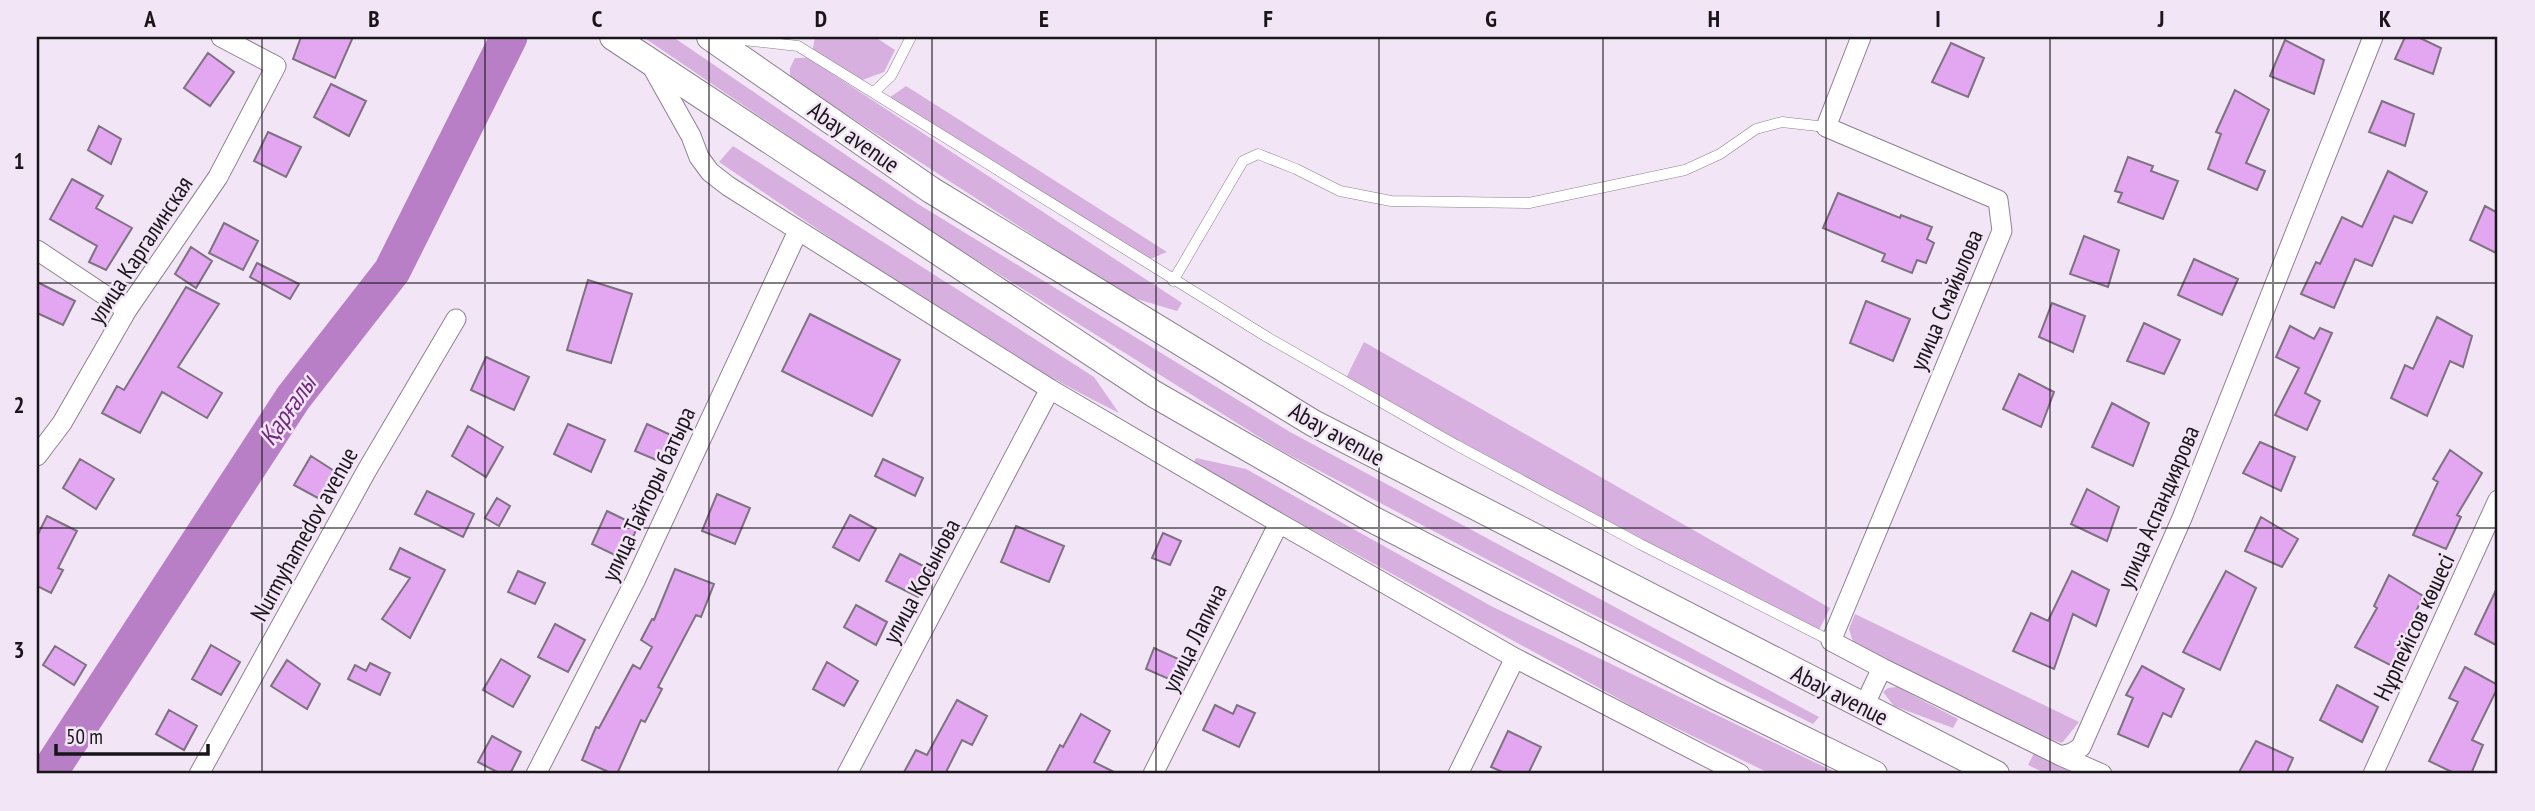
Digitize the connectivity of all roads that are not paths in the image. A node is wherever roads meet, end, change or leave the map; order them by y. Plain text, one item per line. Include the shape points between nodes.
1 (221, 37) edge
2 (613, 37) edge
3 (710, 37) edge
4 (717, 37) edge
5 (911, 37) edge
6 (1861, 37) edge
7 (2373, 37) edge
8 (649, 61) junction
9 (874, 92) junction
10 (1826, 127) junction
11 (798, 231) junction
12 (37, 250) edge
13 (1173, 281) junction
14 (127, 310) junction
15 (456, 319) dead end
16 (1050, 389) junction
17 (37, 456) edge
18 (2498, 499) edge
19 (1279, 523) junction
20 (1831, 641) junction
21 (1515, 658) junction
22 (1882, 668) junction
23 (1863, 708) junction
24 (2061, 755) junction
25 (199, 774) edge
26 (536, 774) edge
27 (847, 774) edge
28 (1153, 774) edge
29 (1458, 774) edge
30 (1740, 774) edge
31 (1874, 774) edge
32 (1996, 774) edge
33 (2102, 774) edge
34 (2373, 774) edge

1 - 14 street, улица Каргалинская via 276,66 218,177
2 - 8 main road, Abay avenue
3 - 23 main road, Abay avenue via 931,190 1312,424
4 - 9 lane via 798,46
5 - 9 lane via 891,76
6 - 10 street
7 - 24 street, улица Аспандиярова via 2176,530 2084,742 2072,753
8 - 11 street via 710,172
8 - 31 main road, Abay avenue via 1166,401 1370,518
9 - 13 lane
10 - 13 lane via 1782,122 1756,129 1720,154 1685,170 1529,202 1391,201 1340,191 1258,154 1243,161
10 - 20 street, улица Смайылова via 1998,200 2002,231
11 - 16 street
11 - 26 street, улица Тайторы батыра via 635,581
12 - 14 street
13 - 20 lane via 1455,445
14 - 17 street, улица Каргалинская via 62,423
15 - 25 street, Nurmyhamedov avenue
16 - 19 street
16 - 27 street, улица Косынова
18 - 34 street, Нұрпейісов көшесі
19 - 21 street
19 - 28 street, улица Лапина
20 - 22 street
21 - 29 street
21 - 30 street
22 - 23 street
22 - 24 street
23 - 32 main road, Abay avenue
24 - 33 street

